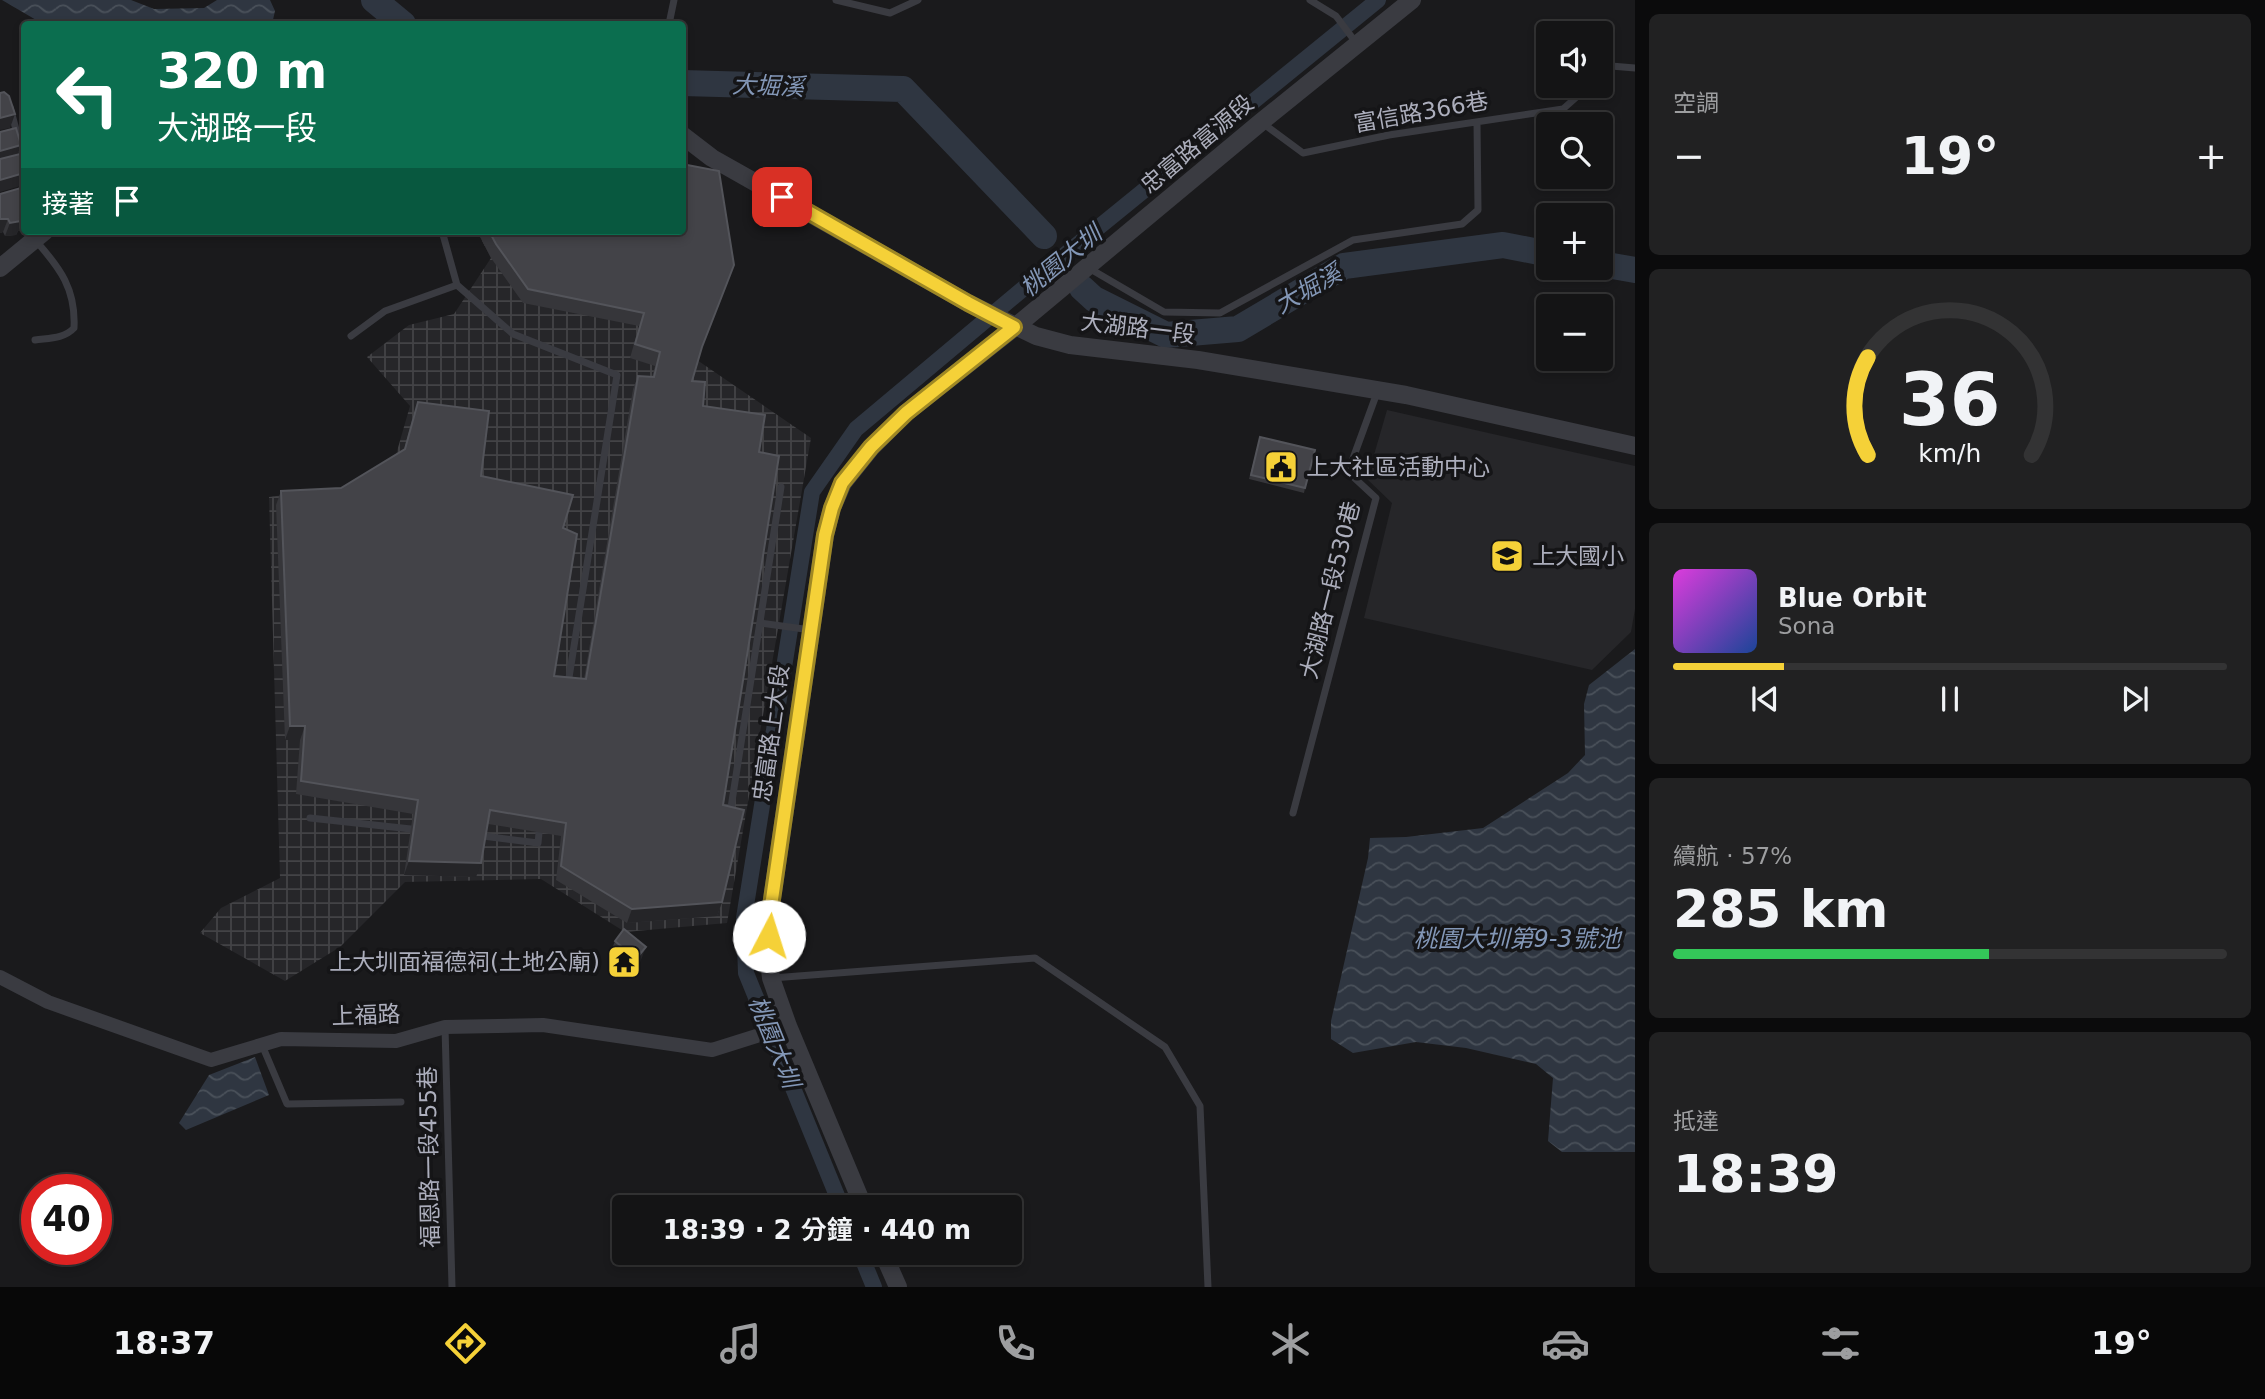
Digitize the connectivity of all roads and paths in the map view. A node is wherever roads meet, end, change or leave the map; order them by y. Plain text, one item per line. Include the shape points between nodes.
1 (674, 0) edge
2 (836, 0) edge
3 (918, 0) edge
4 (1310, 0) edge
5 (1412, 0) edge
6 (670, 21) edge
7 (1354, 40) junction
8 (1613, 66) edge
9 (1635, 68) edge
10 (0, 96) edge
11 (1574, 98) edge
12 (1261, 122) junction
13 (1477, 122) junction
14 (686, 138) edge
15 (21, 153) edge
16 (443, 235) edge
17 (41, 236) edge
18 (1087, 267) junction
19 (0, 268) edge
20 (457, 285) junction
21 (1014, 327) junction
22 (351, 336) dead end
23 (34, 340) dead end
24 (1378, 390) junction
25 (1635, 446) edge
26 (781, 487) dead end
27 (760, 623) junction
28 (808, 630) junction
29 (567, 691) edge
30 (1293, 813) dead end
31 (730, 814) edge
32 (310, 818) dead end
33 (411, 829) edge
34 (539, 833) dead end
35 (483, 836) edge
36 (0, 977) edge
37 (771, 978) junction
38 (445, 1027) junction
39 (783, 1027) junction
40 (262, 1045) junction
41 (401, 1102) dead end
42 (858, 1195) edge
43 (888, 1265) edge
44 (452, 1287) edge
45 (898, 1287) edge
46 (1208, 1287) edge

1 - 6 lane
2 - 3 lane via 890,13
4 - 7 lane via 1336,16
5 - 7 street, 忠富路富源段
7 - 12 street, 忠富路富源段
8 - 9 lane
10 - 15 lane via 10,107 12,133
11 - 13 lane, 富信路366巷 via 1563,108
12 - 13 lane, 富信路366巷 via 1303,153
12 - 18 street, 忠富路富源段
13 - 18 lane via 1478,210 1462,224 1353,240 1220,313 1164,312
14 - 21 street, 大湖路一段 via 712,158
16 - 20 lane
17 - 19 street
17 - 23 lane via 61,269 71,298 74,328 64,335
18 - 21 street, 忠富路富源段
20 - 22 lane via 386,312
20 - 29 lane via 513,334 617,375
21 - 24 street, 大湖路一段 via 1070,345 1198,360
21 - 28 street, 忠富路上大段 via 906,413 842,483 825,535
24 - 25 street, 大湖路一段
24 - 30 lane, 大湖路一段530巷 via 1348,472 1376,498
26 - 27 lane
27 - 28 lane
27 - 31 lane
28 - 37 street, 忠富路上大段 via 769,920
32 - 33 lane
34 - 35 lane via 538,843
36 - 40 street, 上福路 via 48,1002 211,1060
37 - 39 street, 忠富路上大段
37 - 46 lane via 1035,958 1165,1047 1200,1106
38 - 39 street, 上福路 via 543,1025 712,1051
38 - 40 street, 上福路 via 396,1041 281,1039
38 - 44 lane, 福恩路一段455巷
39 - 42 street, 忠富路上大段
40 - 41 lane via 287,1104
43 - 45 street

